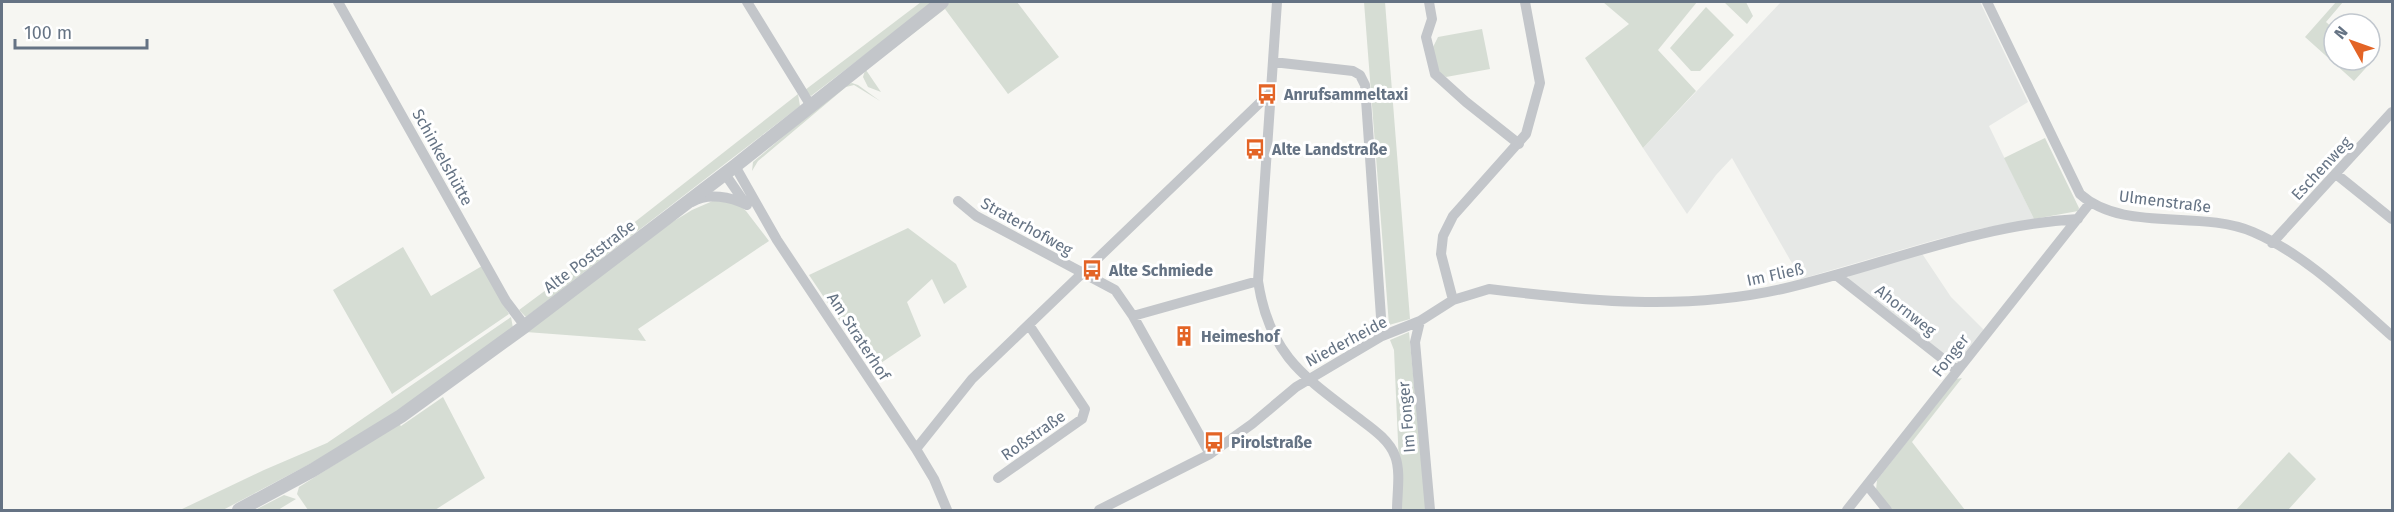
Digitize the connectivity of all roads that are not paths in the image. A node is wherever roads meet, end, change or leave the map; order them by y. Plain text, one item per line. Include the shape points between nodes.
1 (338, 2) edge
2 (747, 2) edge
3 (942, 2) edge
4 (1277, 2) edge
5 (1429, 2) edge
6 (1525, 2) edge
7 (1987, 2) edge
8 (1273, 62) junction
9 (1270, 93) junction
10 (811, 106) junction
11 (2392, 112) edge
12 (1519, 144) junction
13 (730, 170) junction
14 (2336, 174) junction
15 (958, 201) dead end
16 (2090, 203) junction
17 (747, 206) junction
18 (668, 216) junction
19 (2078, 219) junction
20 (2392, 219) edge
21 (777, 240) junction
22 (2272, 243) junction
23 (1084, 272) junction
24 (1836, 274) junction
25 (1258, 282) junction
26 (1453, 300) junction
27 (1133, 316) junction
28 (1381, 317) dead end
29 (1420, 321) junction
30 (1029, 325) junction
31 (525, 326) junction
32 (2392, 336) edge
33 (1957, 370) junction
34 (1307, 379) junction
35 (916, 449) junction
36 (1210, 454) junction
37 (998, 478) dead end
38 (1867, 485) junction
39 (239, 510) edge
40 (947, 510) edge
41 (1099, 510) edge
42 (1397, 510) edge
43 (1430, 510) edge
44 (1847, 510) edge
45 (1887, 510) edge

1 - 31 street, Schinkelshütte via 506,300
2 - 10 street
3 - 10 street, Alte Poststraße
4 - 8 street
5 - 12 street via 1432,19 1426,37 1435,74
6 - 12 street via 1540,83 1526,134
7 - 16 street via 2080,194
8 - 9 street
8 - 28 street via 1353,71 1365,85
9 - 23 street
9 - 25 street
10 - 13 street, Alte Poststraße
11 - 14 street, Eschenweg
12 - 26 street via 1453,216 1443,236 1441,254
13 - 17 street, Am Straterhof
13 - 18 street, Alte Poststraße
13 - 21 street, Am Straterhof
14 - 20 street
14 - 22 street, Eschenweg
15 - 23 street, Straterhofweg via 976,216
16 - 19 street
16 - 22 street, Ulmenstraße via 2123,214 2218,222 2252,232
17 - 18 street via 730,197 698,198
17 - 21 street, Am Straterhof
18 - 31 street, Alte Poststraße
19 - 24 street, Im Fließ via 1981,232
19 - 33 street, Fonger
21 - 35 street, Am Straterhof
22 - 32 street, Ulmenstraße via 2316,269
23 - 27 street via 1115,290
23 - 30 street
24 - 26 street, Im Fließ via 1782,289 1703,302 1599,300 1489,289
24 - 33 street, Ahornweg
25 - 27 street
25 - 34 street via 1269,327
26 - 29 street, Niederheide
27 - 36 street
29 - 34 street, Niederheide via 1382,336
29 - 43 street, Im Fonger via 1415,342
30 - 35 street via 972,379
30 - 37 street, Roßstraße via 1085,409 1082,419
31 - 39 street, Alte Poststraße via 401,416
33 - 38 street, Fonger
34 - 36 street, Niederheide
34 - 42 street via 1368,425 1395,454
35 - 40 street
36 - 41 street, Niederheide
38 - 44 street, Fonger
38 - 45 street

